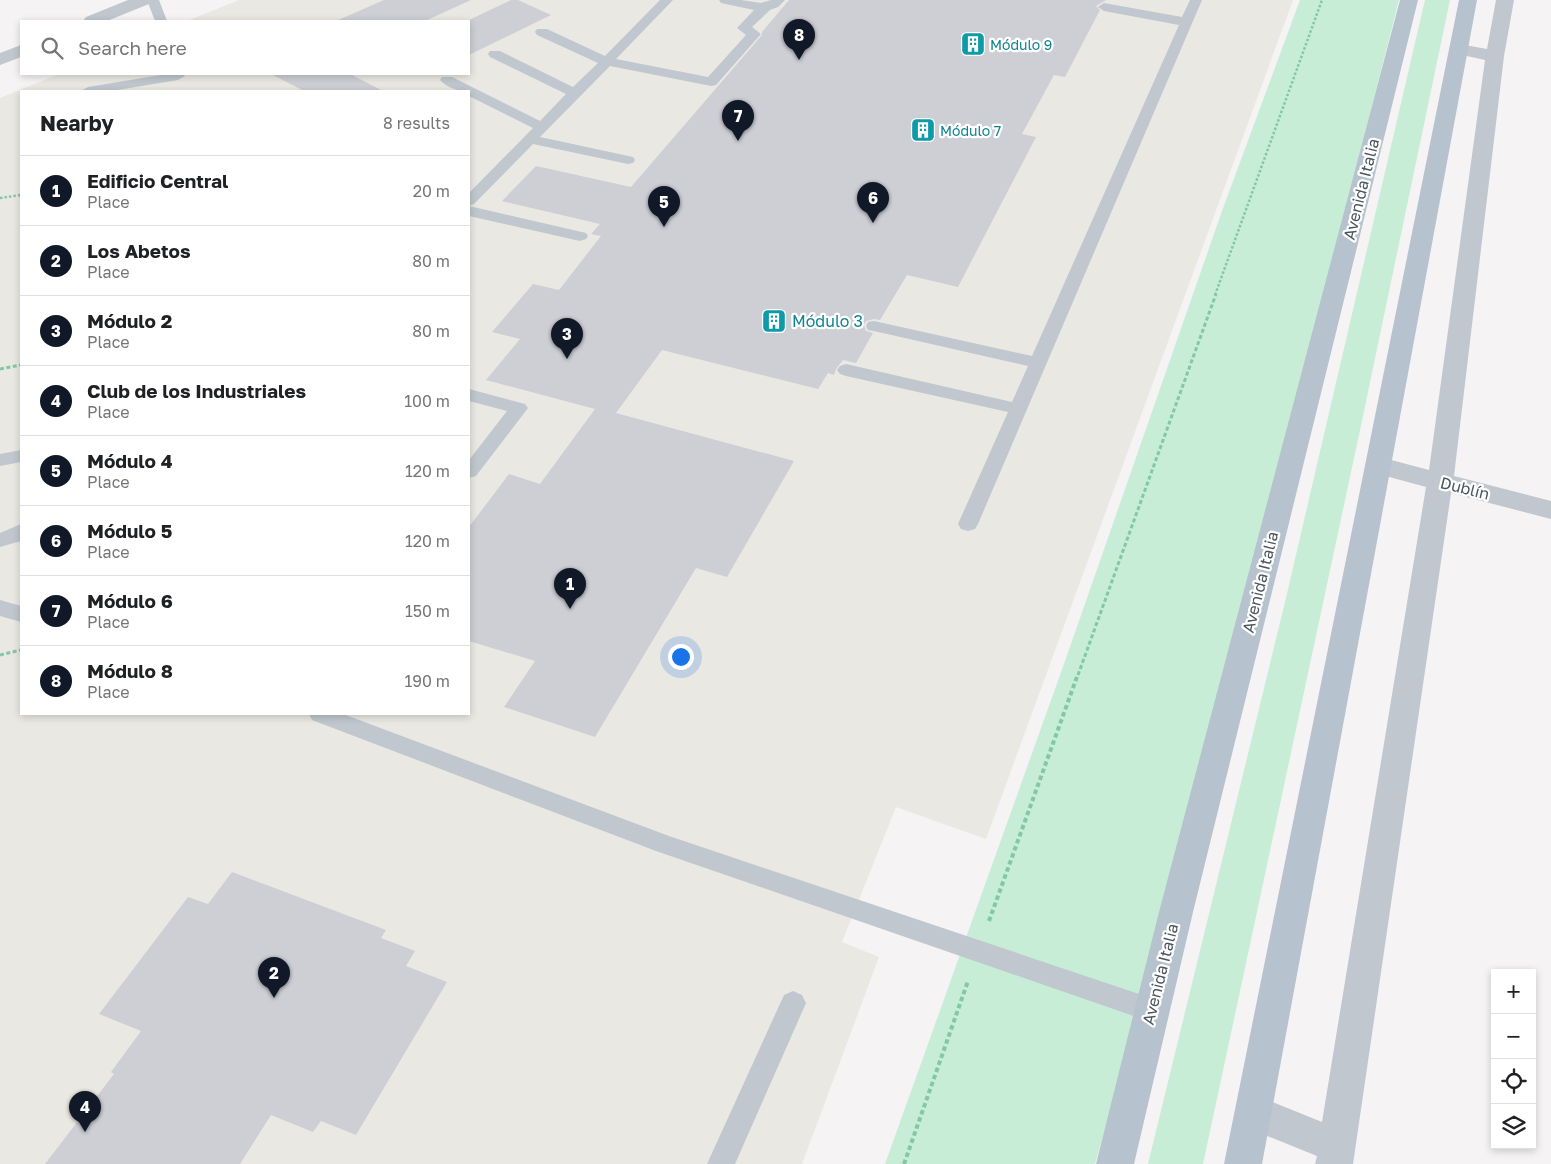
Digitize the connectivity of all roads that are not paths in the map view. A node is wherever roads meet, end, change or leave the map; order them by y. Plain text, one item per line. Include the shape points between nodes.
1 (143, 0) edge
2 (153, 0) edge
3 (666, 0) edge
4 (725, 0) edge
5 (779, 0) edge
6 (1196, 0) edge
7 (1409, 0) edge
8 (1468, 0) edge
9 (1505, 0) edge
10 (764, 7) junction
11 (1104, 8) dead end
12 (94, 20) edge
13 (161, 20) edge
14 (1186, 22) junction
15 (542, 32) dead end
16 (20, 50) edge
17 (1459, 50) junction
18 (495, 54) dead end
19 (1495, 56) junction
20 (0, 59) edge
21 (606, 61) junction
22 (178, 75) edge
23 (447, 80) dead end
24 (94, 90) edge
25 (183, 90) edge
26 (467, 90) edge
27 (470, 92) edge
28 (574, 93) junction
29 (541, 127) junction
30 (529, 139) junction
31 (628, 160) dead end
32 (470, 200) edge
33 (470, 210) edge
34 (580, 236) dead end
35 (874, 326) dead end
36 (1038, 363) junction
37 (846, 370) dead end
38 (470, 395) edge
39 (1018, 409) junction
40 (20, 456) edge
41 (475, 456) edge
42 (0, 460) edge
43 (1380, 466) junction
44 (470, 469) edge
45 (1440, 482) junction
46 (1551, 510) edge
47 (968, 524) dead end
48 (20, 532) edge
49 (0, 540) edge
50 (0, 608) edge
51 (20, 614) edge
52 (323, 715) edge
53 (793, 1003) dead end
54 (1151, 1010) junction
55 (1253, 1112) junction
56 (1335, 1155) edge
57 (721, 1164) edge
58 (1115, 1164) edge
59 (1243, 1164) edge

1 - 12 street
2 - 13 lane
3 - 21 lane
4 - 10 lane
5 - 10 lane
6 - 14 lane
7 - 54 main road, Avenida Italia
8 - 17 main road
9 - 19 street
10 - 21 lane via 744,28 754,34 711,82
11 - 14 lane
14 - 36 lane
15 - 21 lane
16 - 20 street
17 - 19 street
17 - 43 main road
18 - 28 lane
19 - 45 street
21 - 28 lane
22 - 24 lane
22 - 25 lane
23 - 26 lane
27 - 29 lane
28 - 29 lane
29 - 30 lane
30 - 31 lane
30 - 32 lane
33 - 34 lane
35 - 36 lane
36 - 39 lane
37 - 39 lane
38 - 41 lane via 520,408
39 - 47 lane
40 - 42 lane
41 - 44 lane
43 - 45 street, Dublín
43 - 55 main road
45 - 46 street, Dublín
45 - 56 street
48 - 49 lane
50 - 51 lane
52 - 54 lane via 664,844
53 - 57 lane
54 - 58 main road, Avenida Italia
55 - 56 street
55 - 59 main road

